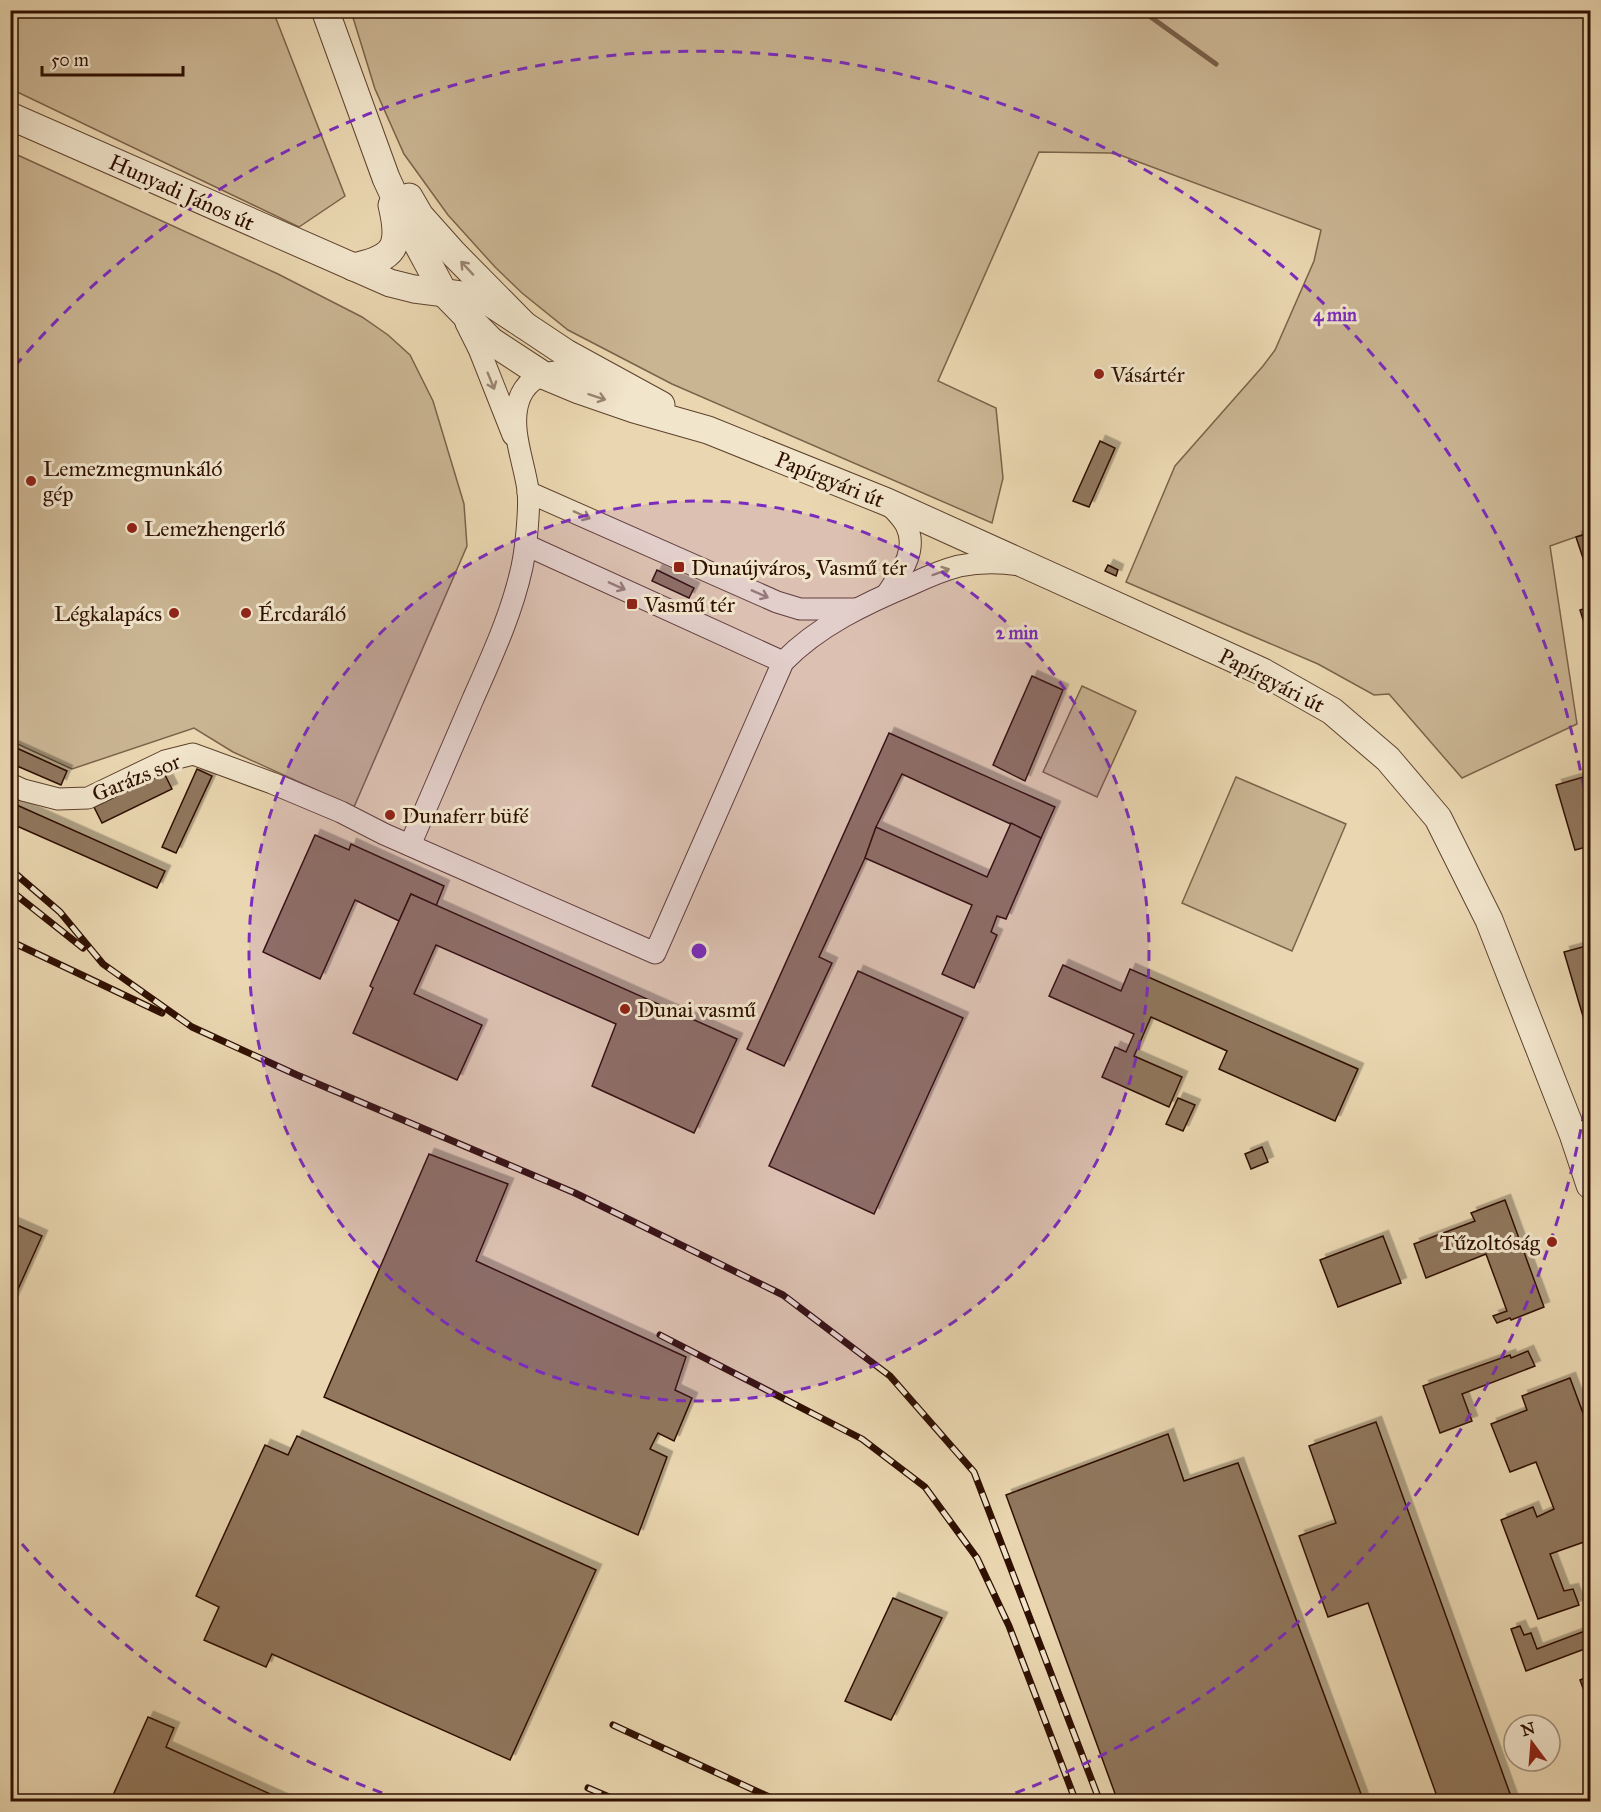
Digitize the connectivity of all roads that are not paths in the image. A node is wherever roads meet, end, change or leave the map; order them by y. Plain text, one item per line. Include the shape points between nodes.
1 (325, 10) edge
2 (10, 116) edge
3 (367, 123) junction
4 (386, 178) junction
5 (353, 267) junction
6 (444, 293) junction
7 (524, 325) junction
8 (543, 375) junction
9 (629, 388) junction
10 (708, 430) junction
11 (520, 452) junction
12 (528, 492) junction
13 (887, 502) junction
14 (526, 544) junction
15 (1033, 568) junction
16 (887, 594) junction
17 (859, 609) junction
18 (783, 662) junction
19 (10, 784) edge
20 (410, 845) junction
21 (1590, 1185) edge

1 - 3 street
2 - 5 street, Hunyadi János út
3 - 4 street
7 -> 3 street via 420,216
4 - 5 street via 396,219 394,246 376,262
4 - 6 street
5 - 6 street, Hunyadi János út via 390,283
6 - 7 street via 477,297
6 - 8 street via 491,341
6 -> 11 street via 467,324 479,349
7 - 9 street
8 - 9 street via 561,370 584,372
8 -> 10 street via 590,394
8 - 11 street via 529,384 519,399 516,420
9 - 10 street
10 - 13 street, Papírgyári út
11 - 12 street
12 - 14 street
12 -> 17 street via 777,602 800,609
13 - 15 street, Papírgyári út
13 - 16 street via 906,525 910,552
14 -> 18 street
14 - 20 street via 505,627
16 -> 15 street via 960,566 1003,563
15 - 21 street, Papírgyári út via 1273,678 1332,711 1388,759 1438,818 1489,920
16 - 17 street
17 - 18 street via 800,645
18 - 20 street via 655,953
19 - 20 street, Garázs sor via 58,799 88,798 165,761 192,754 272,783

